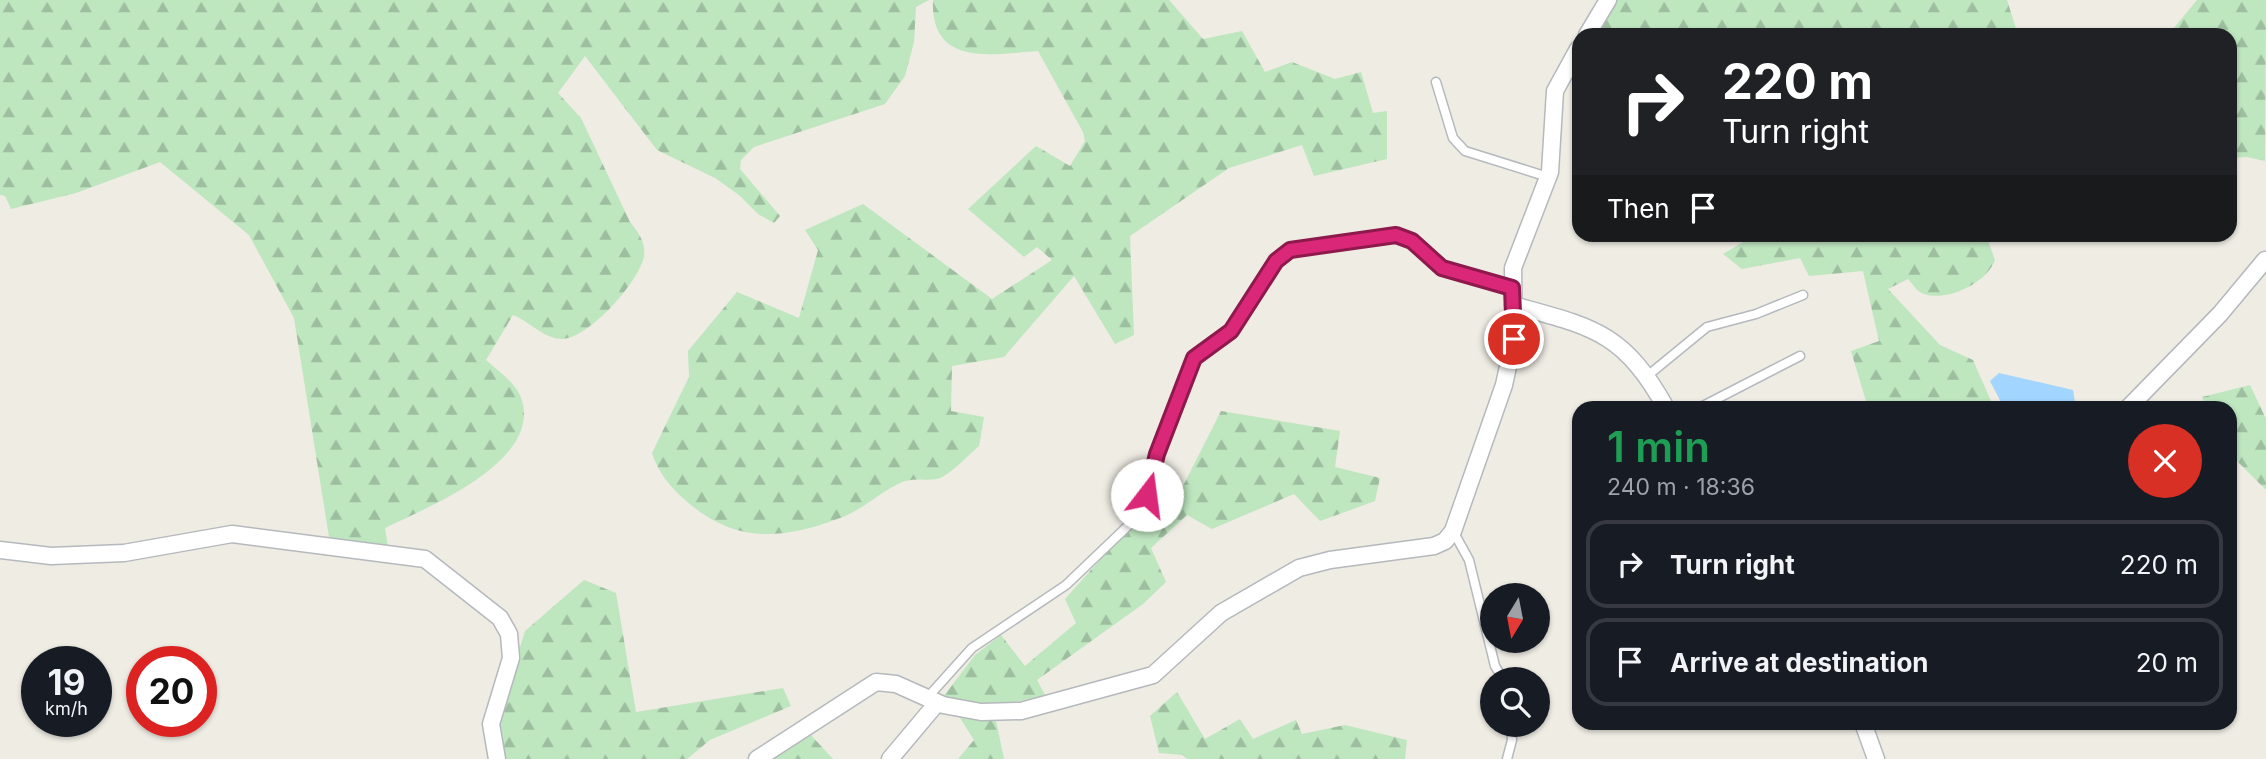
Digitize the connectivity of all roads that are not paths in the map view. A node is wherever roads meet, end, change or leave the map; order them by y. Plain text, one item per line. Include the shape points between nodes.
1 (1608, 0) edge
2 (1591, 28) edge
3 (1572, 60) edge
4 (1436, 82) dead end
5 (1548, 177) junction
6 (2265, 260) edge
7 (1512, 288) junction
8 (1803, 295) dead end
9 (1513, 305) junction
10 (1800, 356) dead end
11 (1646, 377) junction
12 (1661, 401) edge
13 (1713, 401) edge
14 (2135, 401) edge
15 (1453, 531) junction
16 (0, 550) edge
17 (1496, 667) edge
18 (932, 700) junction
19 (1866, 730) edge
20 (1512, 737) edge
21 (497, 759) edge
22 (757, 759) edge
23 (890, 759) edge
24 (1507, 759) edge
25 (1876, 759) edge

1 - 2 street
3 - 5 street via 1555,91
4 - 5 lane via 1453,138 1465,151
5 - 7 street via 1513,268
6 - 14 street via 2220,314
7 - 9 street
7 - 18 lane via 1442,268 1412,241 1396,235 1290,250 1276,261 1231,331 1194,358 1157,454 1147,495 1129,526 1066,585 972,648
8 - 11 lane via 1707,327
9 - 11 street via 1577,322 1609,337
9 - 15 street via 1514,339 1504,385
10 - 13 lane
11 - 12 street
15 - 17 lane via 1469,560
15 - 18 street via 1434,546 1299,568 1221,613 1147,677 1021,711 981,712
16 - 21 street via 51,556 124,553 232,534 425,559 500,618 509,634 511,658 491,724
18 - 22 street via 896,684 870,684
18 - 23 street
19 - 25 street
20 - 24 lane

